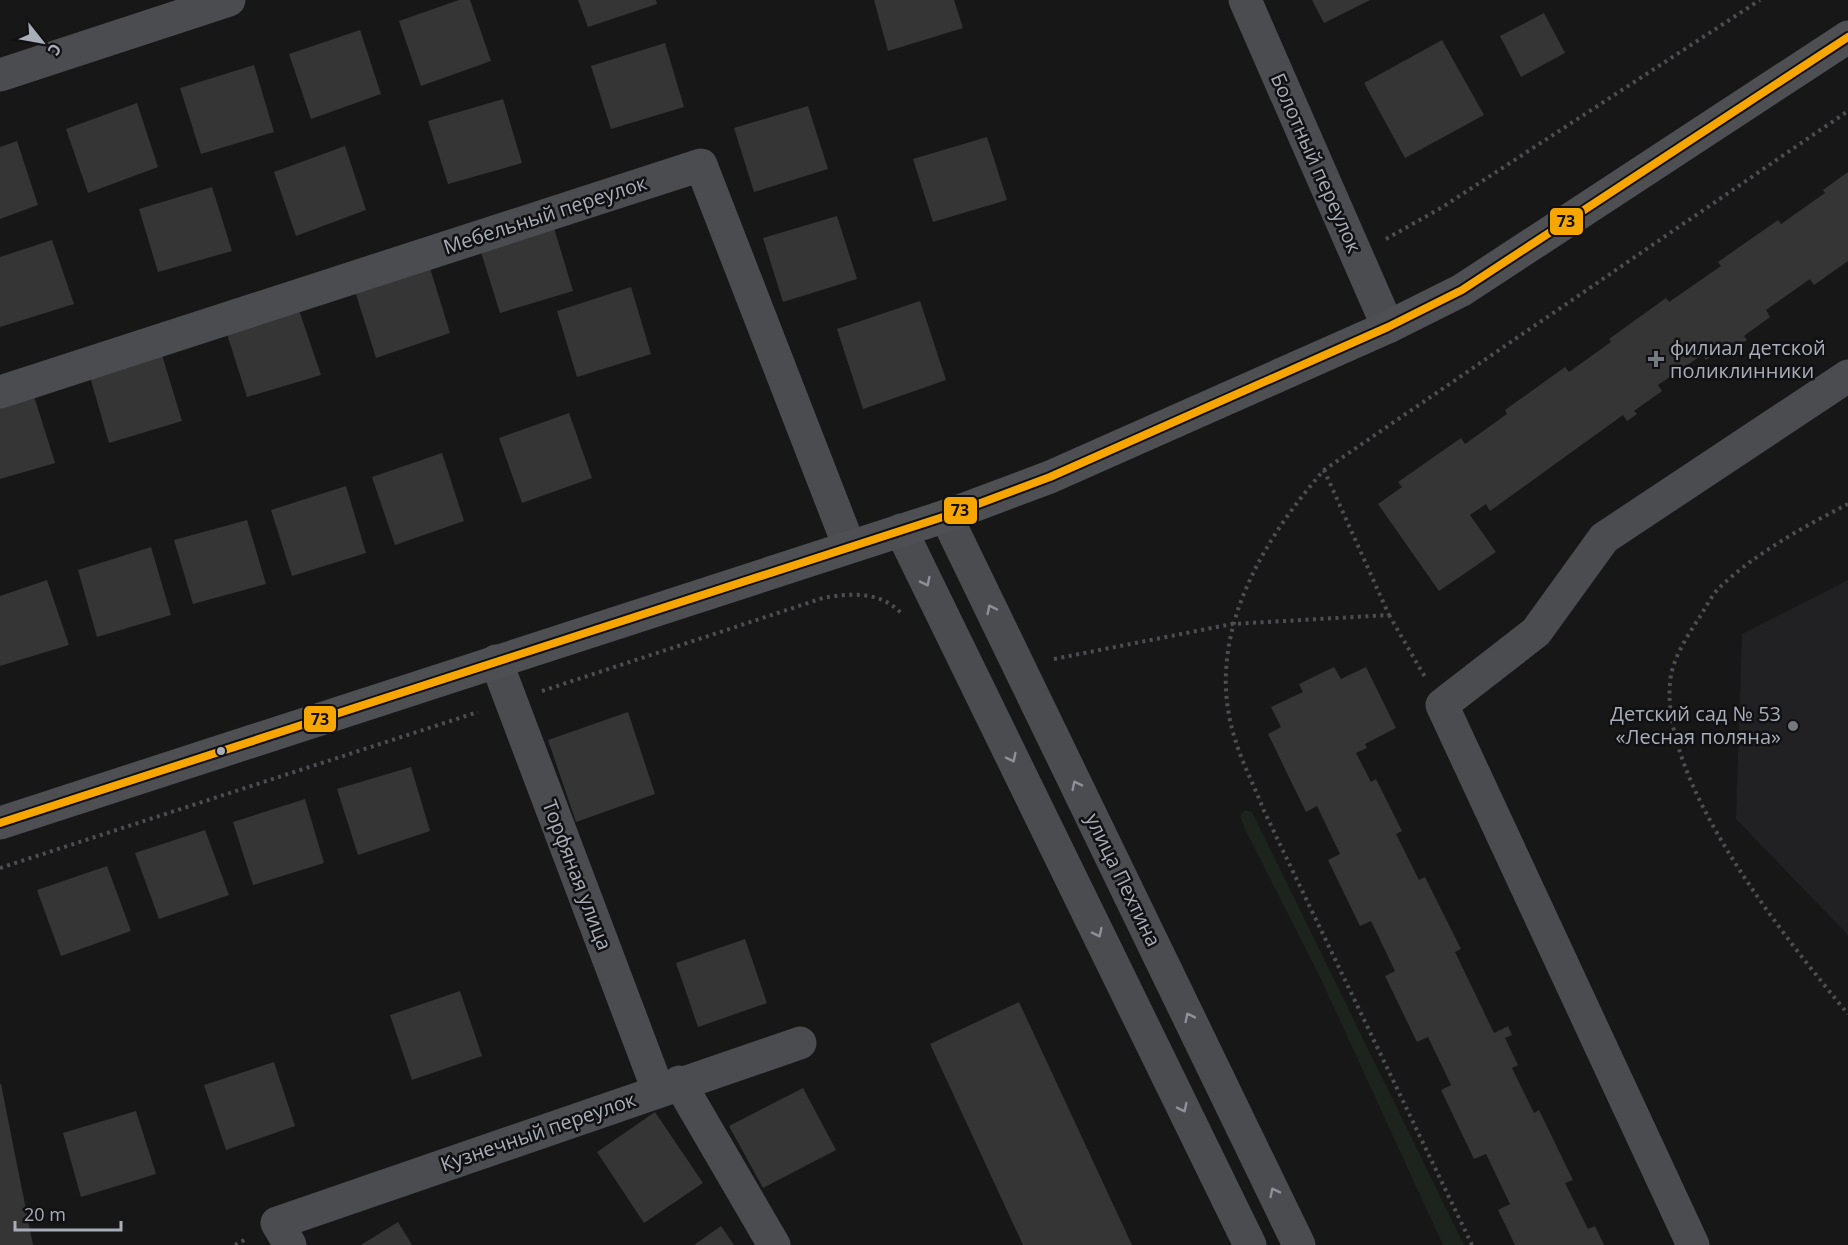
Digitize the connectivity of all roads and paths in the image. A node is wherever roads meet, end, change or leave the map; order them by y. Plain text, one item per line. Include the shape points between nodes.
1 (229, 0) edge
2 (1245, 0) edge
3 (1760, 0) edge
4 (1848, 37) edge
5 (0, 75) edge
6 (1848, 111) edge
7 (1356, 255) junction
8 (1388, 327) junction
9 (1848, 376) edge
10 (0, 392) edge
11 (1324, 470) junction
12 (1848, 504) edge
13 (946, 516) junction
14 (901, 530) junction
15 (849, 546) junction
16 (1389, 615) junction
17 (907, 620) dead end
18 (1232, 624) junction
19 (496, 661) junction
20 (1019, 666) junction
21 (511, 702) junction
22 (1442, 705) junction
23 (0, 823) edge
24 (0, 868) edge
25 (1848, 1014) edge
26 (800, 1043) dead end
27 (668, 1086) junction
28 (284, 1234) edge
29 (774, 1245) edge
30 (1250, 1245) edge
31 (1299, 1245) edge
32 (1473, 1245) edge
33 (1693, 1245) edge

1 - 5 street
2 - 7 street, Болотный переулок
3 - 7 path via 1441,208
4 - 8 main road via 1462,290
6 - 11 path
7 - 8 street, Болотный переулок
8 - 13 main road via 1050,477
9 - 22 street via 1604,538 1536,632
10 - 15 street, Мебельный переулок via 702,165
11 - 16 path
11 - 18 path via 1297,501 1263,555
12 - 25 path via 1792,532 1718,589 1684,642 1671,674 1670,704 1683,767 1718,834 1782,935
13 - 14 main road
20 -> 13 street, улица Пехтина
14 - 15 main road
14 -> 30 street
15 - 19 main road
16 - 18 path
16 - 22 path
17 - 21 path via 895,606 875,597 854,592 823,598
18 - 20 path
18 - 32 path via 1226,688 1234,738 1264,811
19 - 21 street, Торфяная улица
19 - 23 main road
31 -> 20 street, улица Пехтина
21 - 24 path
21 - 27 street, Торфяная улица
22 - 33 street
26 - 27 street, Кузнечный переулок
27 - 28 street, Кузнечный переулок
27 - 29 street, Торфяная улица

